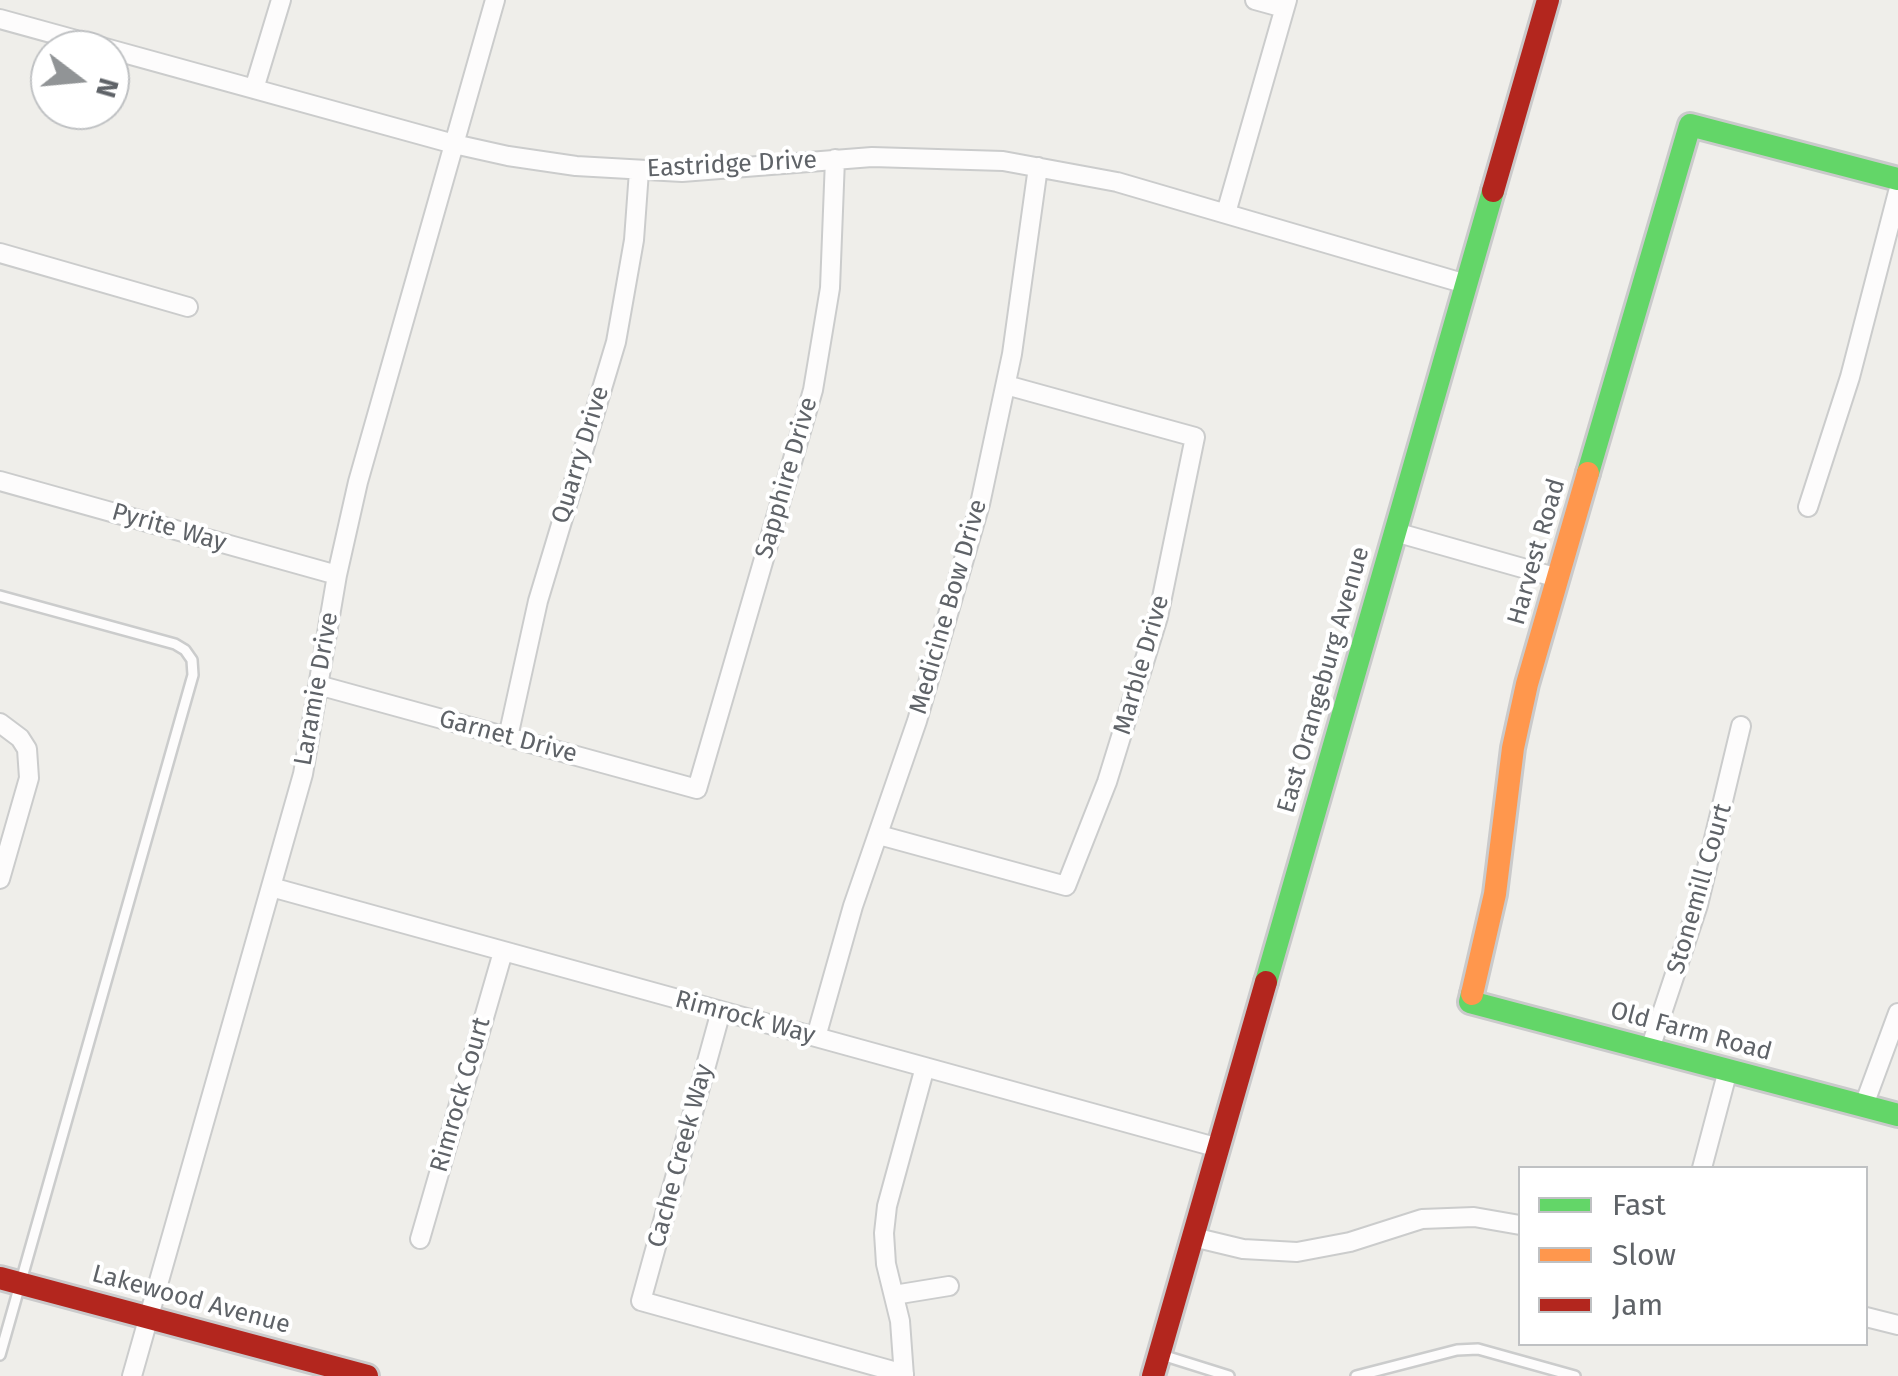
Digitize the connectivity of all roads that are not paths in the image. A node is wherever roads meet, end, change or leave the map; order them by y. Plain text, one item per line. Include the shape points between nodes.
1 (281, 0) edge
2 (495, 0) edge
3 (1255, 0) edge
4 (1548, 0) edge
5 (1286, 4) edge
6 (0, 19) edge
7 (254, 90) junction
8 (454, 144) junction
9 (835, 159) junction
10 (1038, 166) junction
11 (639, 171) junction
12 (1898, 178) edge
13 (1898, 192) edge
14 (1226, 214) junction
15 (0, 253) edge
16 (1466, 284) junction
17 (188, 307) dead end
18 (1006, 385) junction
19 (0, 481) edge
20 (1808, 507) dead end
21 (1394, 532) junction
22 (337, 575) junction
23 (1558, 578) junction
24 (0, 596) edge
25 (318, 686) junction
26 (0, 724) edge
27 (1741, 726) dead end
28 (508, 737) junction
29 (697, 789) joint
30 (879, 834) junction
31 (0, 880) edge
32 (271, 887) junction
33 (503, 952) junction
34 (1470, 1002) joint
35 (721, 1011) junction
36 (1898, 1014) edge
37 (816, 1037) junction
38 (1650, 1049) junction
39 (925, 1067) junction
40 (1728, 1070) junction
41 (1864, 1106) junction
42 (1898, 1114) edge
43 (1219, 1148) junction
44 (1703, 1166) edge
45 (1518, 1225) edge
46 (1193, 1237) junction
47 (420, 1239) dead end
48 (10, 1280) edge
49 (949, 1286) dead end
50 (894, 1296) junction
51 (150, 1316) junction
52 (1868, 1318) edge
53 (1898, 1325) edge
54 (0, 1355) edge
55 (1156, 1365) edge
56 (1551, 1373) edge
57 (904, 1375) edge
58 (132, 1376) edge
59 (367, 1376) edge
60 (1230, 1376) edge
61 (1356, 1376) edge
62 (1575, 1376) edge

1 - 7 street
2 - 8 street, Laramie Drive
3 - 5 street
4 - 16 street, East Orangeburg Avenue
5 - 14 street
6 - 7 street, Eastridge Drive
7 - 8 street, Eastridge Drive
8 - 11 street, Eastridge Drive
8 - 22 street, Laramie Drive
9 - 10 street, Eastridge Drive via 945,156
9 - 11 street, Eastridge Drive
9 - 29 street, Sapphire Drive via 830,288 812,390
10 - 14 street, Eastridge Drive
10 - 18 street, Medicine Bow Drive
11 - 28 street, Quarry Drive via 616,342 538,600
12 - 23 street, Harvest Road via 1690,125
13 - 20 street
14 - 16 street, Eastridge Drive
15 - 17 street
16 - 21 street, East Orangeburg Avenue
18 - 30 street, Medicine Bow Drive via 953,603
18 - 30 street, Marble Drive via 1195,437 1144,669 1066,886
19 - 22 street, Pyrite Way
21 - 23 street
21 - 43 street, East Orangeburg Avenue
22 - 25 street, Laramie Drive
23 - 34 street, Harvest Road via 1513,748 1495,894
24 - 48 lane via 174,644 192,660 194,675
25 - 28 street, Garnet Drive
25 - 32 street, Laramie Drive via 303,774
26 - 31 street via 27,749 29,778
27 - 38 street, Stonemill Court via 1698,906
28 - 29 street, Garnet Drive
30 - 37 street, Medicine Bow Drive
32 - 33 street, Rimrock Way
32 - 51 street, Laramie Drive
33 - 35 street, Rimrock Way
33 - 47 street, Rimrock Court
34 - 38 street, Old Farm Road
35 - 37 street, Rimrock Way
35 - 57 street, Cache Creek Way via 641,1301
36 - 41 street
37 - 39 street, Rimrock Way
38 - 40 street, Old Farm Road
39 - 43 street, Rimrock Way
39 - 50 street via 888,1206 886,1264
40 - 41 street, Old Farm Road
40 - 44 street
41 - 42 street, Old Farm Road
43 - 46 street, East Orangeburg Avenue
45 - 46 street via 1434,1218 1297,1252
46 - 55 street, East Orangeburg Avenue
48 - 51 street, Lakewood Avenue
48 - 54 lane
49 - 50 street
50 - 57 street
51 - 58 street, Laramie Drive
51 - 59 street, Lakewood Avenue
52 - 53 street
55 - 60 lane
56 - 61 lane via 1478,1349
56 - 62 lane

